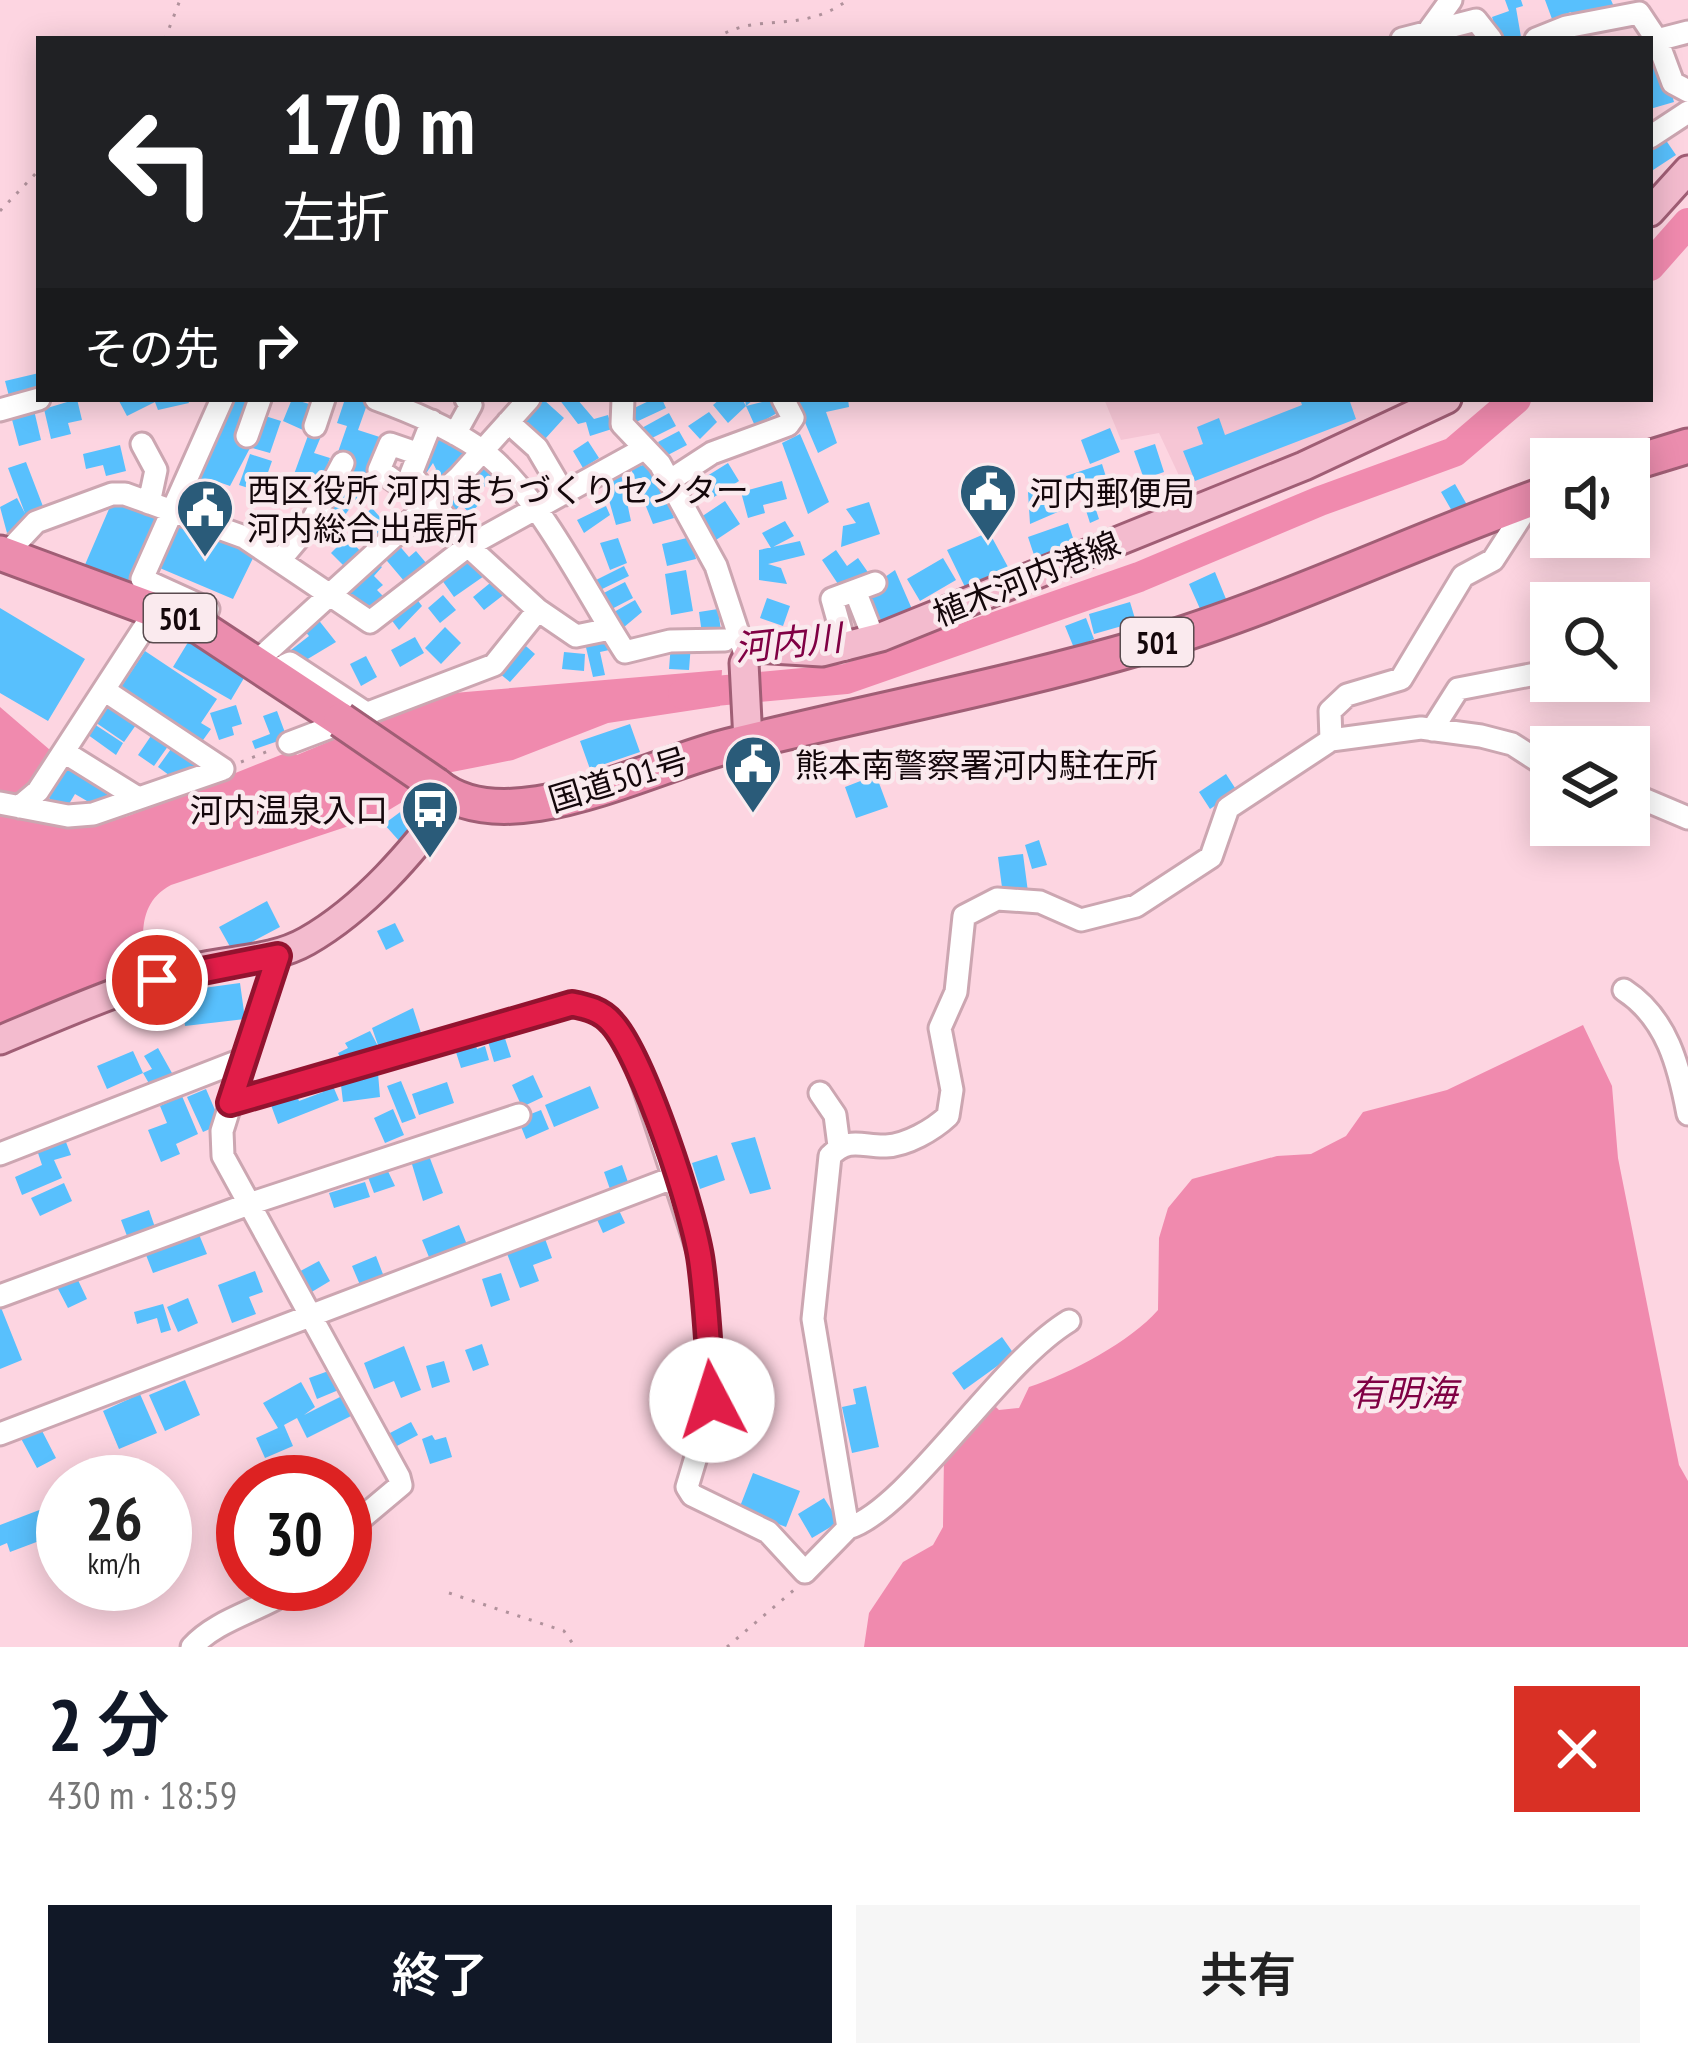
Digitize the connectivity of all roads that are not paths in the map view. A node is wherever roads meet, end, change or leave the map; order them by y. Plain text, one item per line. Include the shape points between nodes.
1 (1451, 0) edge
2 (1430, 29) junction
3 (1688, 32) edge
4 (1410, 36) edge
5 (1489, 36) edge
6 (1544, 36) edge
7 (1658, 40) junction
8 (1688, 91) edge
9 (1688, 112) edge
10 (1653, 135) edge
11 (1688, 170) edge
12 (1653, 209) edge
13 (36, 400) edge
14 (221, 402) edge
15 (259, 402) edge
16 (323, 402) edge
17 (390, 402) edge
18 (468, 402) edge
19 (526, 402) edge
20 (623, 402) edge
21 (785, 402) edge
22 (1441, 402) edge
23 (422, 409) edge
24 (0, 410) edge
25 (508, 422) junction
26 (315, 426) dead end
27 (455, 434) junction
28 (248, 436) dead end
29 (142, 444) dead end
30 (1688, 446) edge
31 (481, 450) junction
32 (642, 450) junction
33 (419, 454) junction
34 (1650, 458) edge
35 (343, 463) dead end
36 (669, 481) junction
37 (418, 483) junction
38 (564, 494) junction
39 (1530, 500) edge
40 (432, 502) junction
41 (149, 503) junction
42 (534, 511) junction
43 (1530, 511) edge
44 (175, 512) junction
45 (468, 546) junction
46 (3, 554) edge
47 (280, 560) junction
48 (332, 592) junction
49 (157, 608) junction
50 (538, 610) junction
51 (200, 627) junction
52 (610, 629) junction
53 (874, 639) junction
54 (846, 649) junction
55 (738, 652) junction
56 (265, 666) junction
57 (1530, 674) edge
58 (104, 690) junction
59 (355, 718) junction
60 (1432, 730) junction
61 (748, 731) junction
62 (1331, 740) junction
63 (289, 743) road end
64 (64, 752) junction
65 (1530, 756) edge
66 (444, 792) junction
67 (138, 798) junction
68 (1650, 803) edge
69 (10, 805) edge
70 (1688, 818) edge
71 (278, 956) junction
72 (1624, 990) dead end
73 (0, 1040) edge
74 (244, 1059) junction
75 (820, 1093) dead end
76 (230, 1103) junction
77 (519, 1114) dead end
78 (1688, 1114) edge
79 (839, 1146) junction
80 (0, 1154) edge
81 (675, 1178) junction
82 (249, 1204) junction
83 (0, 1296) edge
84 (309, 1313) junction
85 (1069, 1321) dead end
86 (0, 1434) edge
87 (372, 1509) edge
88 (848, 1528) junction
89 (253, 1611) edge
90 (192, 1647) edge

1 - 2 street
2 - 4 street
2 - 5 street via 1476,20
3 - 7 street
6 - 7 street via 1639,13
7 - 8 street via 1673,83
9 - 10 street
11 - 12 main road
13 - 24 street
14 - 44 street
15 - 28 street
16 - 26 street
17 - 23 street
18 - 27 street
19 - 25 street
20 - 32 street via 622,424
21 - 36 street via 788,424 712,453
22 - 53 main road, 植木河内港線 via 1304,466
23 - 27 street
23 - 33 street
25 - 31 street
25 - 38 street via 537,448
27 - 31 street
29 - 41 street via 156,470
30 - 34 highway
31 - 40 street
31 - 42 street
32 - 36 street
32 - 38 street
33 - 37 street via 411,474
33 - 37 street via 390,444 380,470 409,490
35 - 47 street
36 - 55 street via 728,590
37 - 40 street
38 - 42 street
39 - 61 highway, 国道501号 / 501 via 1144,646
40 - 45 street
40 - 48 street
41 - 44 street
41 - 46 street via 112,494 36,522
42 - 45 street
42 - 52 street
43 - 62 street via 1493,560 1463,577 1411,669 1388,685 1347,695 1330,711
44 - 47 street
44 - 51 street via 142,579 208,609
45 - 48 street via 370,622
45 - 50 street
46 - 49 highway, 国道501号 / 501
47 - 48 street
48 - 56 street
49 - 51 highway, 国道501号 / 501
49 - 58 street
50 - 52 street via 576,636
50 - 59 street via 494,664
51 - 56 highway, 国道501号 / 501
52 - 55 street via 625,652 670,641
53 - 54 main road, 植木河内港線
53 - 54 street via 865,588 832,599
54 - 55 main road, 植木河内港線
55 - 61 main road
56 - 59 highway, 国道501号 / 501
57 - 60 street via 1458,689
58 - 64 street
58 - 67 street via 223,769
59 - 63 street
59 - 66 highway, 国道501号 / 501, bridge
60 - 62 street
60 - 65 street via 1512,744
61 - 66 highway, 国道501号 / 501 via 526,807 478,808
62 - 79 street via 1228,808 1211,857 1136,906 1081,920 1040,902 997,899 973,907 964,916 956,992 940,1028 952,1090 948,1117 888,1146
64 - 67 street
64 - 69 street via 38,791
66 - 71 main road via 419,843 362,899
67 - 69 street via 68,816
68 - 70 street
71 - 73 main road via 121,990
71 - 74 street
72 - 78 street via 1671,1045
74 - 76 street
74 - 80 street
75 - 79 street via 835,1115
76 - 81 street via 572,1004 613,1023 636,1063
76 - 82 street via 223,1156
77 - 82 street
79 - 88 street via 830,1156 814,1318
81 - 84 street
81 - 88 street via 701,1260 712,1400 687,1487 768,1532 805,1572
82 - 83 street
82 - 84 street
84 - 86 street
84 - 87 street via 401,1485
85 - 88 street via 1016,1362 886,1504
89 - 90 street via 205,1632

